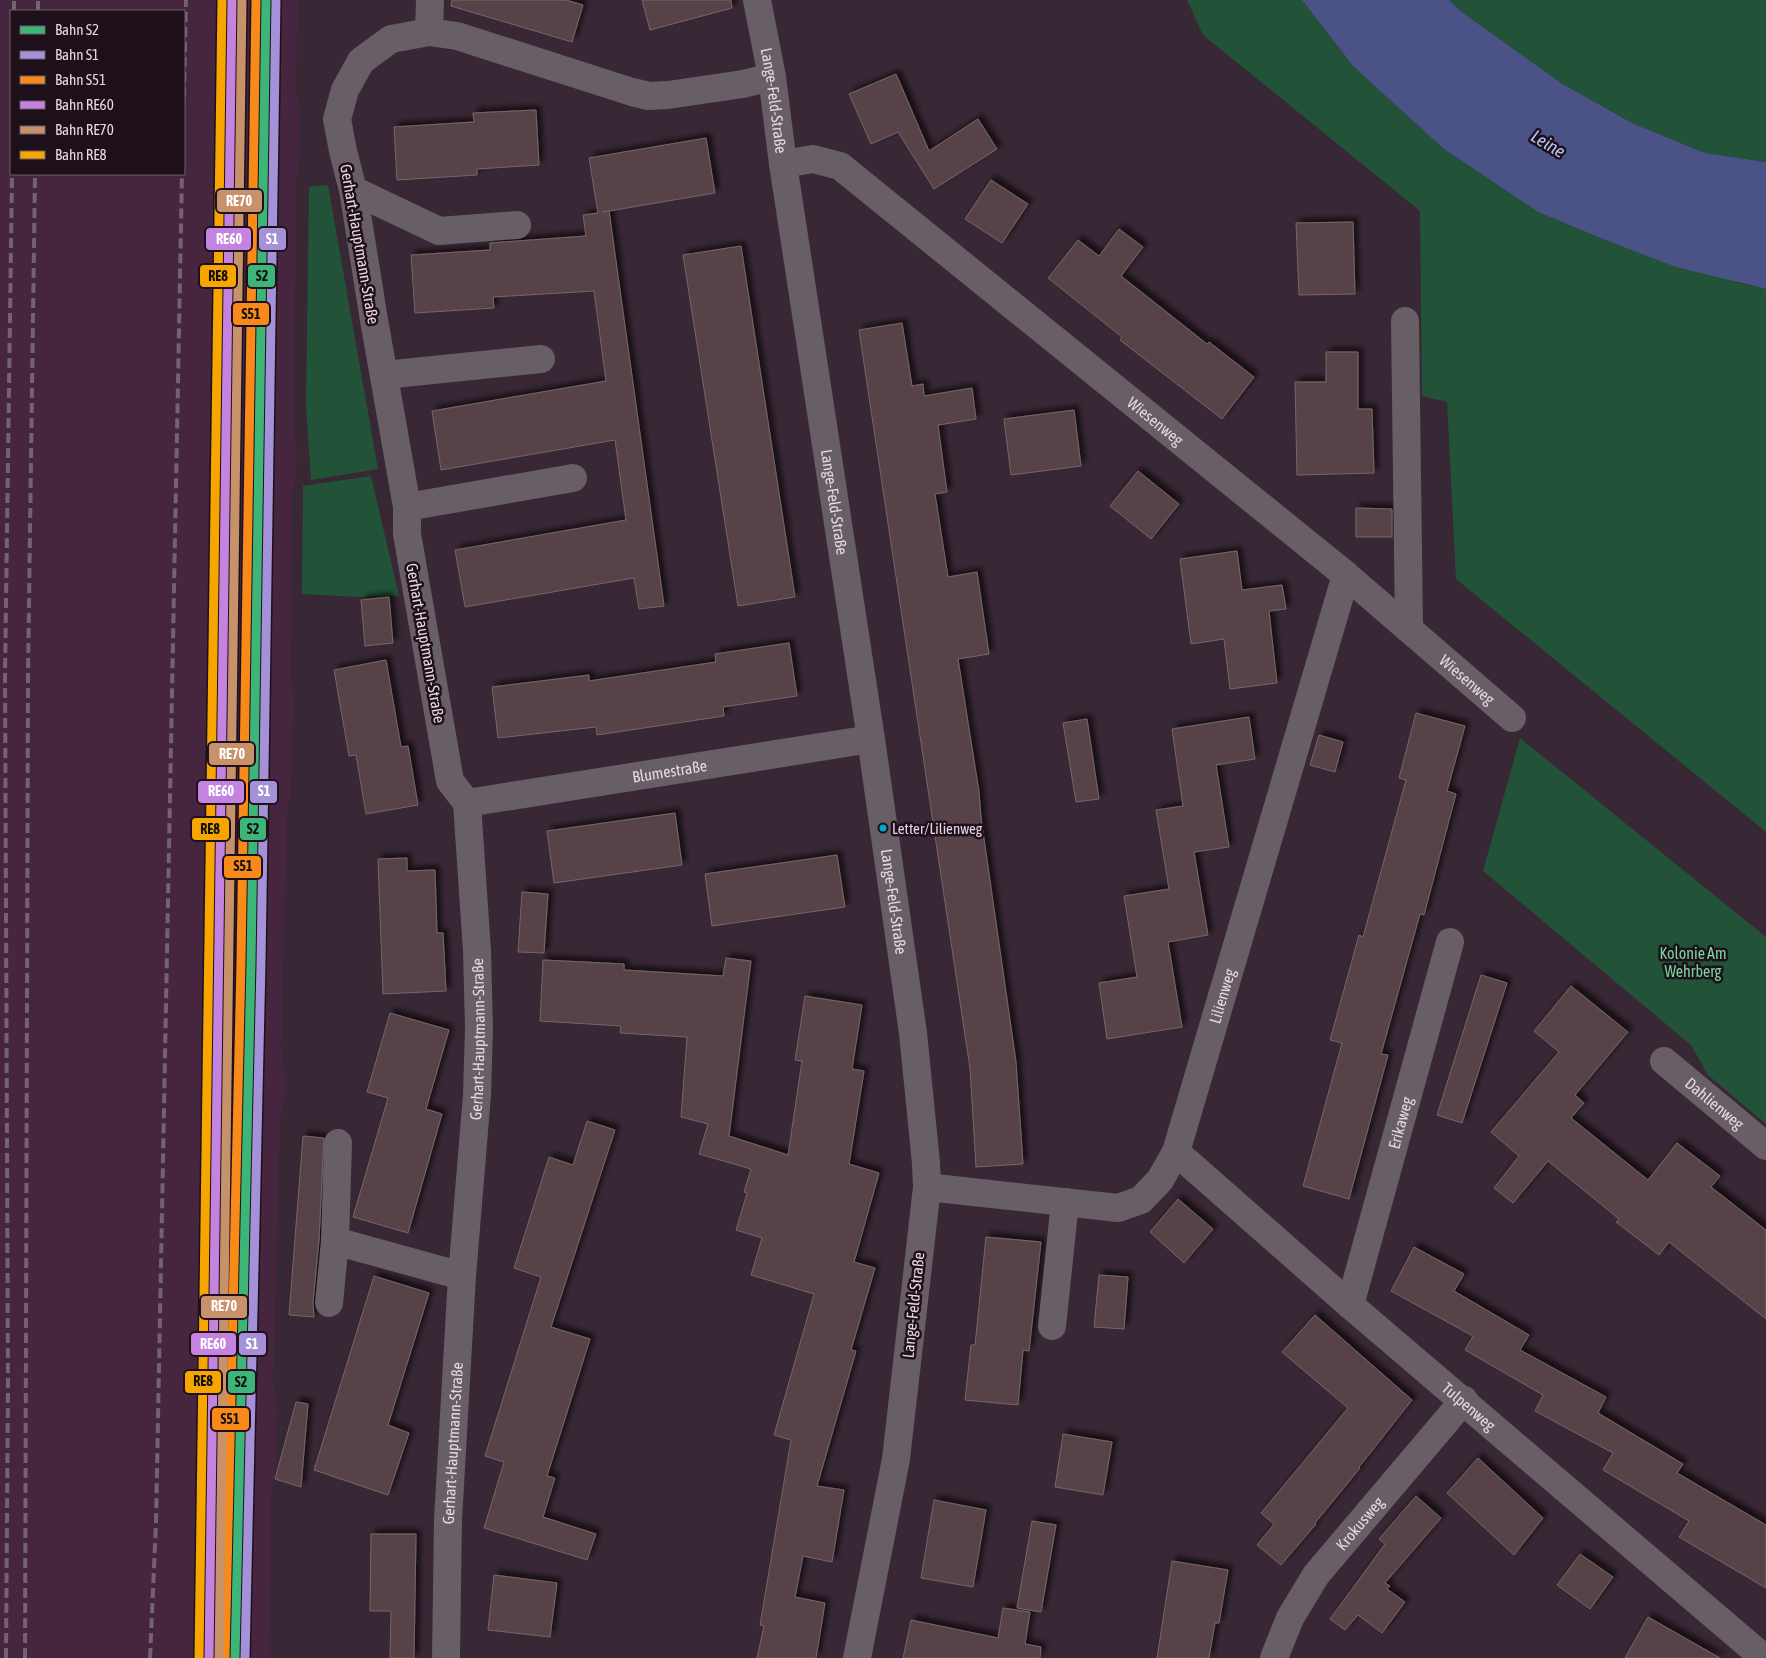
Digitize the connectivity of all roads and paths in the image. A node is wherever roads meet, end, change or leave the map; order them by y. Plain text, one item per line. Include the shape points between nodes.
1 (430, 0) edge
2 (757, 0) edge
3 (429, 32) junction
4 (772, 77) junction
5 (783, 164) junction
6 (353, 190) junction
7 (517, 225) dead end
8 (1405, 322) dead end
9 (541, 359) dead end
10 (384, 374) junction
11 (573, 478) dead end
12 (407, 507) junction
13 (1346, 576) junction
14 (1409, 628) junction
15 (1512, 718) dead end
16 (871, 739) junction
17 (467, 803) junction
18 (1450, 942) dead end
19 (1664, 1061) dead end
20 (338, 1143) dead end
21 (1766, 1146) edge
22 (1176, 1152) junction
23 (926, 1187) junction
24 (1065, 1202) junction
25 (335, 1241) junction
26 (462, 1276) junction
27 (329, 1304) dead end
28 (1350, 1305) junction
29 (1052, 1326) dead end
30 (1464, 1400) junction
31 (1761, 1657) edge
32 (446, 1658) edge
33 (858, 1658) edge
34 (1274, 1658) edge

1 - 3 street
2 - 4 street, Lange-Feld-Straße
3 - 4 street, Gerhart-Hauptmann-Straße via 457,36 649,96
3 - 6 street, Gerhart-Hauptmann-Straße via 391,39 361,61 345,90 337,119
4 - 5 street, Lange-Feld-Straße
5 - 13 street, Wiesenweg via 813,158 840,166
5 - 16 street, Lange-Feld-Straße
6 - 7 street via 439,231
6 - 10 street, Gerhart-Hauptmann-Straße
8 - 14 street
9 - 10 street
10 - 12 street, Gerhart-Hauptmann-Straße
11 - 12 street
12 - 17 street, Gerhart-Hauptmann-Straße via 407,534 450,781
13 - 14 street, Wiesenweg
13 - 22 street, Lilienweg
14 - 15 street, Wiesenweg
16 - 17 street, Blumestraße
16 - 23 street, Lange-Feld-Straße via 913,1034
17 - 26 street, Gerhart-Hauptmann-Straße via 479,1028 477,1095
18 - 28 street, Erikaweg
19 - 21 street, Dahlienweg
20 - 25 street
22 - 24 street, Lilienweg via 1160,1180 1141,1200 1118,1208
22 - 28 street, Tulpenweg
23 - 24 street, Lilienweg
23 - 33 street, Lange-Feld-Straße via 896,1460
24 - 29 street
25 - 26 street
25 - 27 street
26 - 32 street, Gerhart-Hauptmann-Straße via 448,1520
28 - 30 street, Tulpenweg
30 - 31 street, Tulpenweg
30 - 34 street, Krokusweg via 1316,1575 1290,1618

